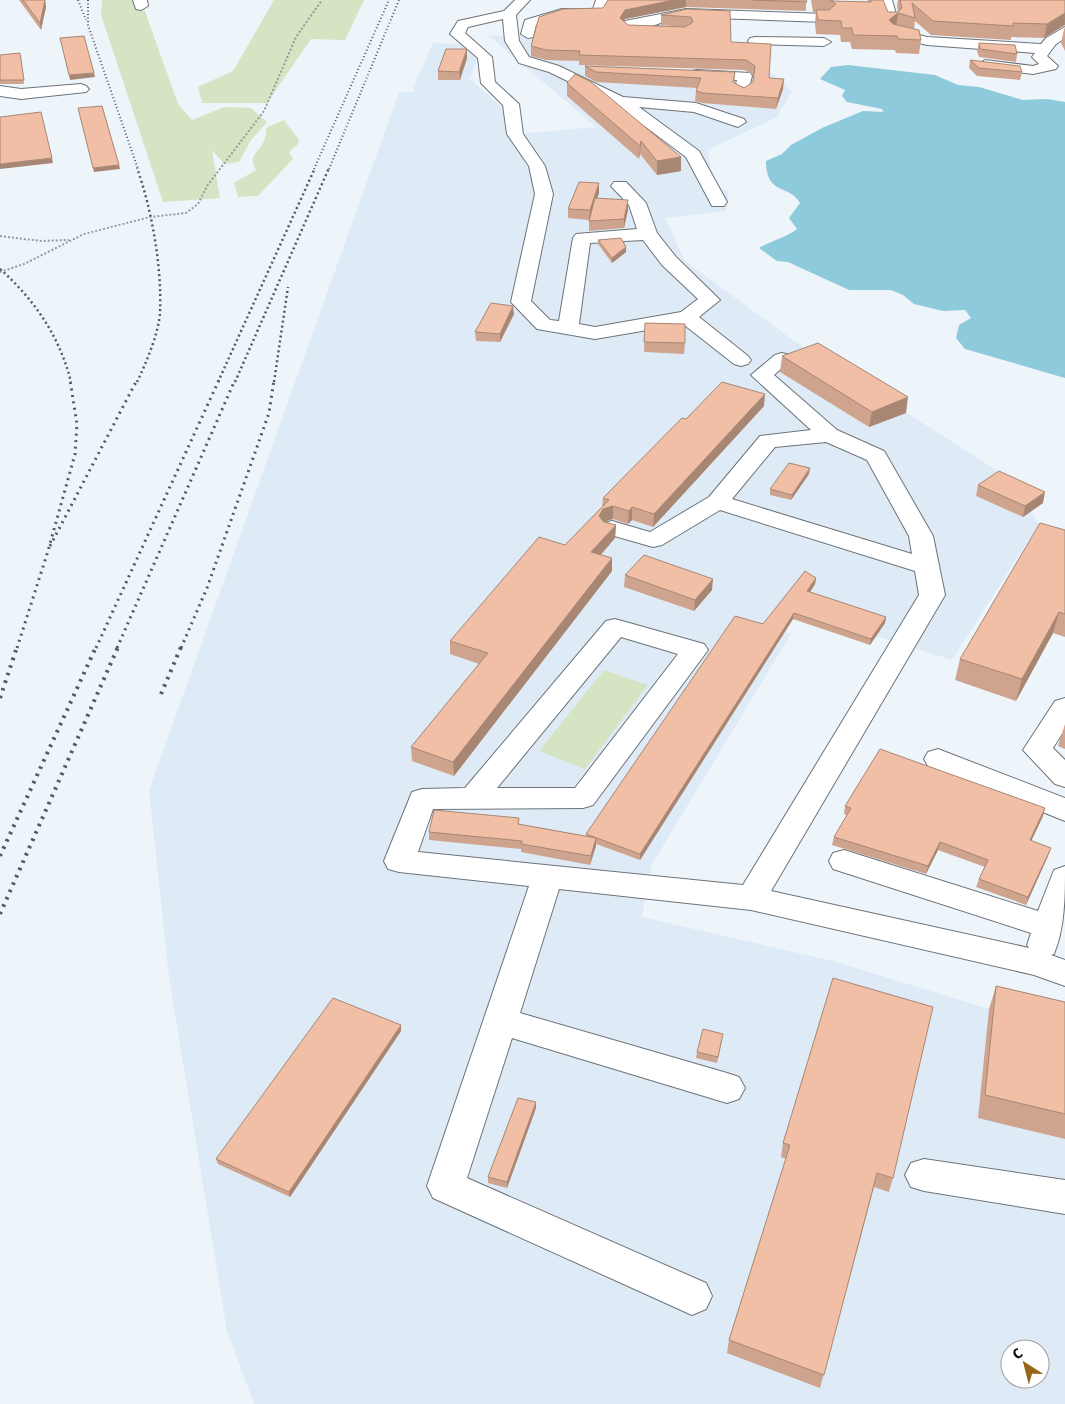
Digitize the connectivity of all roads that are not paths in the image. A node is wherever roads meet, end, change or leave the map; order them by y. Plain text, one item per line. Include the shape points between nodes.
1 (523, 0) edge
2 (603, 0) edge
3 (885, 0) edge
4 (687, 7) edge
5 (509, 14) junction
6 (755, 15) junction
7 (826, 18) edge
8 (1065, 32) edge
9 (528, 34) dead end
10 (677, 34) junction
11 (634, 40) edge
12 (824, 42) dead end
13 (941, 42) junction
14 (967, 44) junction
15 (1045, 49) junction
16 (944, 59) dead end
17 (1058, 67) edge
18 (554, 69) junction
19 (591, 70) edge
20 (678, 73) edge
21 (81, 88) dead end
22 (0, 91) edge
23 (742, 92) edge
24 (620, 101) junction
25 (738, 122) dead end
26 (620, 186) dead end
27 (718, 202) dead end
28 (648, 234) junction
29 (687, 317) junction
30 (568, 329) junction
31 (782, 359) dead end
32 (741, 360) dead end
33 (829, 435) junction
34 (717, 502) junction
35 (612, 528) edge
36 (926, 566) junction
37 (1065, 707) edge
38 (938, 759) dead end
39 (1065, 777) edge
40 (473, 798) junction
41 (1065, 810) edge
42 (844, 861) dead end
43 (548, 876) junction
44 (1065, 878) edge
45 (751, 898) junction
46 (1049, 927) junction
47 (1051, 968) edge
48 (500, 1021) junction
49 (727, 1088) dead end
50 (924, 1175) dead end
51 (1065, 1198) edge
52 (692, 1296) dead end

1 - 5 lane
2 - 9 lane via 598,13 562,14 530,23
3 - 13 lane via 893,27 927,41
4 - 6 lane
4 - 10 lane
4 - 10 lane via 656,21 630,24 628,29
5 - 18 lane via 512,41 524,60
5 - 30 lane via 463,24 457,34 486,56 488,83 511,104 515,134 537,166 542,184 544,194 521,302 544,325
6 - 7 lane
6 - 12 lane via 755,44
8 - 15 lane
10 - 11 lane
13 - 14 lane
13 - 16 lane
14 - 15 lane
14 - 17 lane via 970,63 1033,70
15 - 17 lane via 1039,57
18 - 19 lane
18 - 24 lane
20 - 23 lane via 745,76
21 - 22 lane via 21,94
24 - 25 lane via 696,108
24 - 27 lane via 693,154
26 - 28 lane via 636,203
28 - 29 lane via 669,261 710,300
28 - 30 lane via 582,238
29 - 30 lane via 596,333
29 - 32 lane
31 - 33 lane via 760,375
33 - 34 lane via 768,441
33 - 36 lane via 876,456 921,536
34 - 35 lane via 652,540
34 - 36 lane
36 - 45 lane via 932,595
37 - 39 lane via 1037,750
38 - 41 lane
40 - 40 lane via 583,798 695,650 615,627
40 - 43 lane via 422,799 399,861
42 - 46 lane
43 - 45 lane
43 - 48 lane
44 - 46 lane
45 - 47 lane
46 - 47 lane
48 - 49 lane
48 - 52 lane via 446,1186
50 - 51 lane

